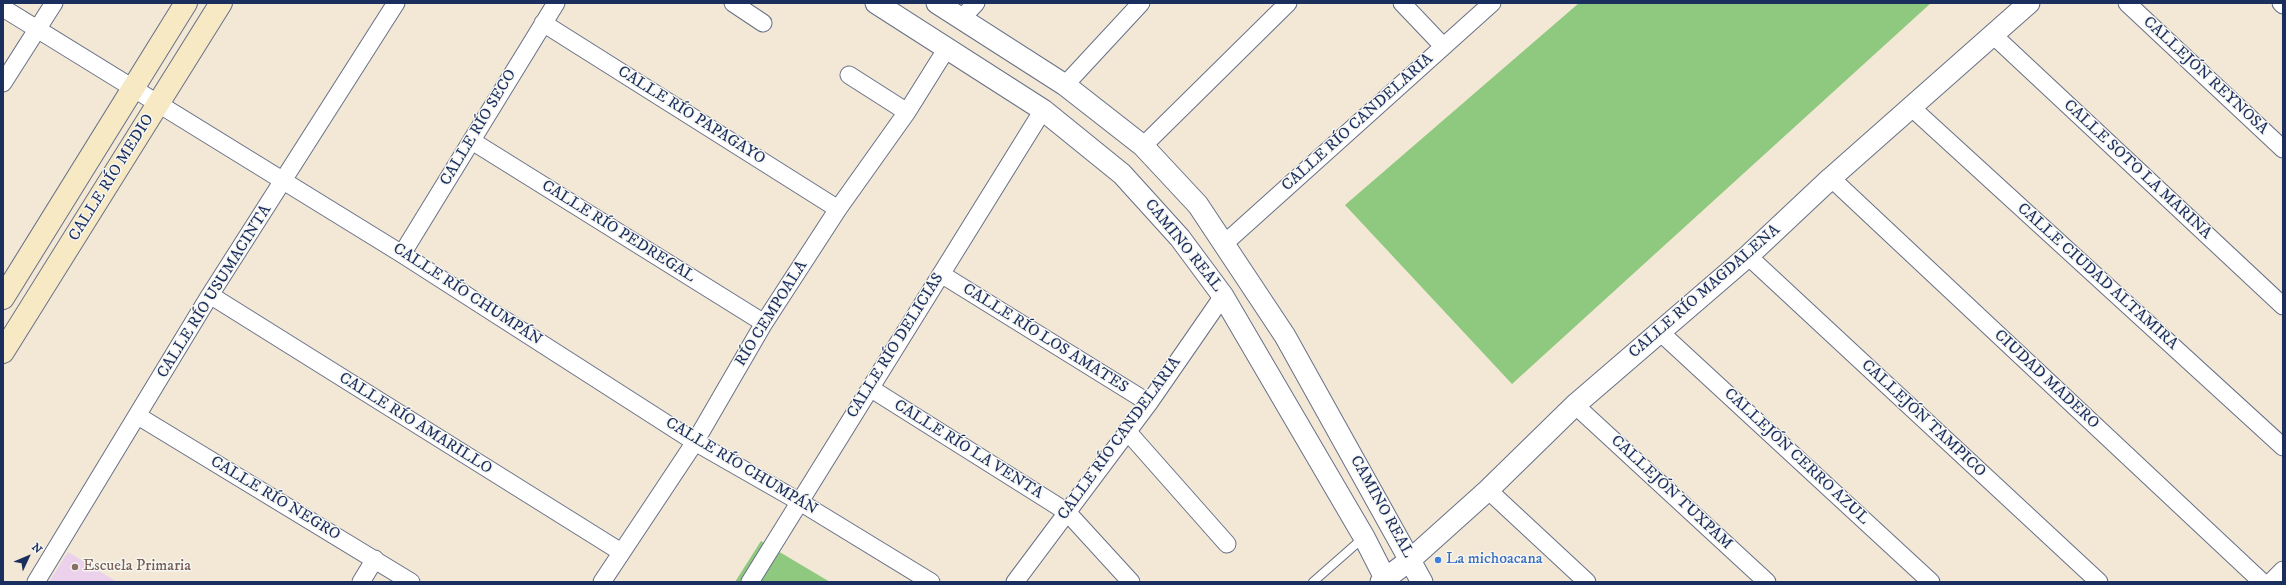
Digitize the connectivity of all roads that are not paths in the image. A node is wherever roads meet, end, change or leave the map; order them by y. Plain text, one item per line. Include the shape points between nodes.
1 (54, 3) edge
2 (186, 3) edge
3 (220, 3) edge
4 (396, 3) edge
5 (556, 3) edge
6 (733, 3) edge
7 (878, 3) edge
8 (937, 3) edge
9 (976, 3) edge
10 (1141, 3) edge
11 (1288, 3) edge
12 (1402, 3) edge
13 (1492, 3) edge
14 (2029, 3) edge
15 (2127, 3) edge
16 (3, 8) edge
17 (961, 19) junction
18 (543, 23) junction
19 (763, 23) dead end
20 (37, 30) junction
21 (1992, 34) junction
22 (1443, 46) junction
23 (947, 48) junction
24 (849, 75) dead end
25 (3, 83) edge
26 (1065, 85) junction
27 (133, 89) junction
28 (159, 104) junction
29 (1911, 107) junction
30 (1043, 110) junction
31 (907, 112) junction
32 (472, 141) junction
33 (1143, 146) junction
34 (2283, 149) edge
35 (1831, 178) junction
36 (284, 180) junction
37 (838, 209) junction
38 (1225, 244) junction
39 (402, 254) junction
40 (1748, 256) junction
41 (941, 274) junction
42 (210, 295) junction
43 (1223, 296) junction
44 (3, 298) edge
45 (2283, 306) edge
46 (764, 323) junction
47 (1660, 332) junction
48 (1285, 336) junction
49 (3, 352) edge
50 (1257, 352) junction
51 (870, 388) junction
52 (1149, 403) junction
53 (1575, 405) junction
54 (138, 416) junction
55 (1127, 432) junction
56 (695, 442) junction
57 (2283, 447) edge
58 (1488, 490) junction
59 (800, 502) junction
60 (1067, 512) junction
61 (1364, 537) junction
62 (1227, 544) dead end
63 (621, 552) junction
64 (375, 559) junction
65 (1410, 560) junction
66 (2283, 570) edge
67 (1385, 581) edge
68 (36, 582) edge
69 (361, 582) edge
70 (411, 582) edge
71 (602, 582) edge
72 (750, 582) edge
73 (931, 582) edge
74 (1015, 582) edge
75 (1131, 582) edge
76 (1313, 582) edge
77 (1422, 582) edge
78 (1587, 582) edge
79 (1767, 582) edge
80 (1931, 582) edge
81 (2099, 582) edge
82 (2262, 582) edge
83 (2271, 582) edge

1 - 20 street
2 - 27 main road, CALLE RÍO MEDIO
3 - 28 main road, CALLE RÍO MEDIO
4 - 36 street, CALLE RÍO USUMACINTA
5 - 18 street, CALLE RÍO SECO
6 - 19 street
7 - 23 street, CAMINO REAL
8 - 17 street, CAMINO REAL
9 - 17 street
10 - 26 street
11 - 33 street
12 - 22 street
13 - 22 street, CALLE RÍO CANDELARIA
14 - 21 street, CALLE RÍO MAGDALENA
15 - 34 street, CALLEJÓN REYNOSA
16 - 20 street, CALLE RÍO CHUMPÁN
17 - 26 street, CAMINO REAL
18 - 32 street, CALLE RÍO SECO
18 - 37 street, CALLE RÍO PAPAGAYO
20 - 25 street
20 - 27 street, CALLE RÍO CHUMPÁN
21 - 29 street, CALLE RÍO MAGDALENA
21 - 45 street, CALLE SOTO LA MARINA
22 - 38 street, CALLE RÍO CANDELARIA
23 - 30 street, CAMINO REAL
23 - 31 street, RÍO CEMPOALA
24 - 31 street
26 - 33 street, CAMINO REAL
27 - 28 street, CALLE RÍO CHUMPÁN
27 - 44 main road, CALLE RÍO MEDIO
28 - 36 street, CALLE RÍO CHUMPÁN
28 - 49 main road, CALLE RÍO MEDIO
29 - 35 street, CALLE RÍO MAGDALENA
29 - 57 street, CALLE CIUDAD ALTAMIRA
30 - 41 street, CALLE RÍO DELICIAS
30 - 43 street, CAMINO REAL via 1122,174 1180,238
31 - 37 street, RÍO CEMPOALA
32 - 39 street, CALLE RÍO SECO
32 - 46 street, CALLE RÍO PEDREGAL
33 - 38 street, CAMINO REAL via 1198,205
35 - 40 street, CALLE RÍO MAGDALENA
35 - 82 street, CIUDAD MADERO
36 - 39 street, CALLE RÍO CHUMPÁN
36 - 42 street, CALLE RÍO USUMACINTA
37 - 46 street, RÍO CEMPOALA
38 - 48 street, CAMINO REAL
39 - 56 street, CALLE RÍO CHUMPÁN
40 - 47 street, CALLE RÍO MAGDALENA
40 - 81 street, CALLEJÓN TAMPICO
41 - 51 street, CALLE RÍO DELICIAS
41 - 52 street, CALLE RÍO LOS AMATES
42 - 54 street, CALLE RÍO USUMACINTA
42 - 63 street, CALLE RÍO AMARILLO
43 - 50 street, CAMINO REAL
43 - 52 street, CALLE RÍO CANDELARIA
46 - 56 street, RÍO CEMPOALA
47 - 53 street, CALLE RÍO MAGDALENA
47 - 80 street, CALLEJÓN CERRO AZUL
48 - 50 street
48 - 65 street, CAMINO REAL
50 - 61 street, CAMINO REAL
51 - 59 street, CALLE RÍO DELICIAS
51 - 60 street, CALLE RÍO LA VENTA
52 - 55 street, CALLE RÍO CANDELARIA
53 - 58 street, CALLE RÍO MAGDALENA
53 - 79 street, CALLEJÓN TUXPAM
54 - 64 street, CALLE RÍO NEGRO
54 - 68 street, CALLE RÍO USUMACINTA
55 - 60 street, CALLE RÍO CANDELARIA
55 - 62 street
56 - 59 street, CALLE RÍO CHUMPÁN
56 - 63 street, RÍO CEMPOALA
58 - 65 street, CALLE RÍO MAGDALENA
58 - 78 street
59 - 72 street, CALLE RÍO DELICIAS
59 - 73 street, CALLE RÍO CHUMPÁN
60 - 74 street, CALLE RÍO CANDELARIA
60 - 75 street, CALLE RÍO LA VENTA
61 - 67 street, CAMINO REAL
61 - 76 lane
63 - 71 street, RÍO CEMPOALA
64 - 69 street
64 - 70 street, CALLE RÍO NEGRO
65 - 67 street, CALLE RÍO MAGDALENA
65 - 77 street, CAMINO REAL
66 - 83 street

